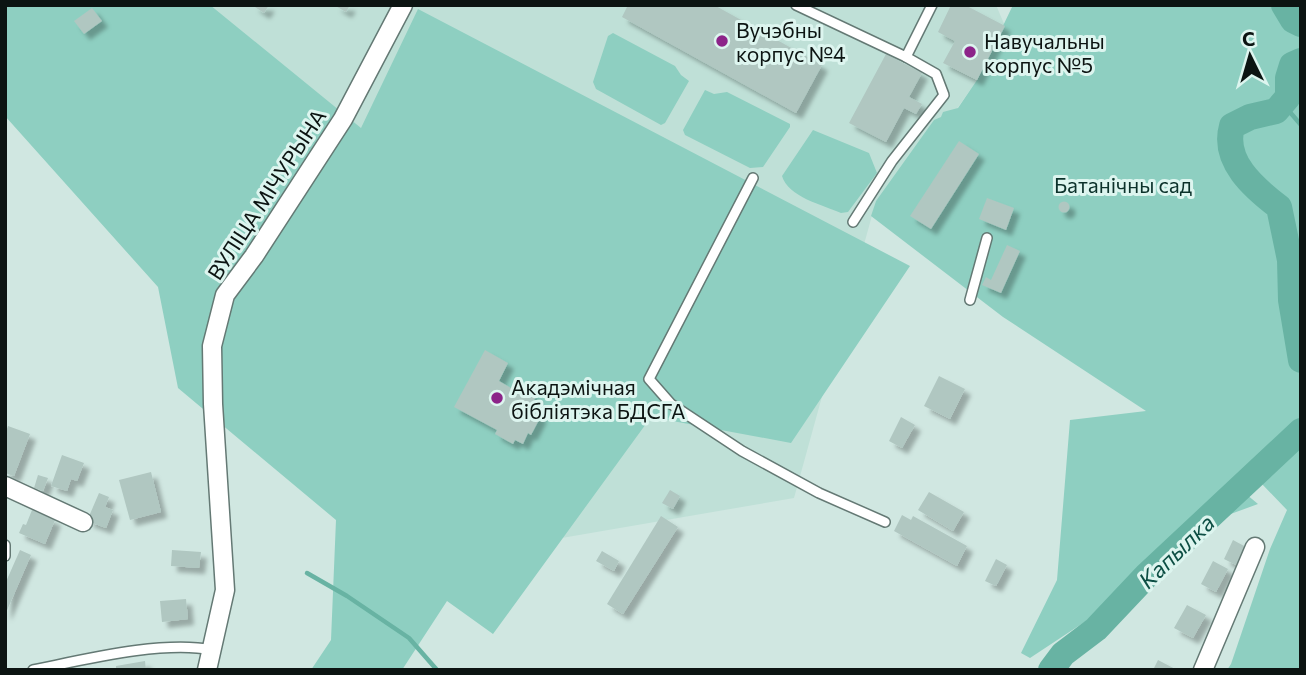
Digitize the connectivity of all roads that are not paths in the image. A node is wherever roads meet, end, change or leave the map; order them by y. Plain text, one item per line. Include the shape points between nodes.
1 (403, 5) edge
2 (796, 5) edge
3 (932, 5) edge
4 (906, 57) junction
5 (753, 178) dead end
6 (853, 222) dead end
7 (987, 239) dead end
8 (970, 300) dead end
9 (5, 486) edge
10 (83, 522) dead end
11 (885, 522) dead end
12 (5, 545) edge
13 (1255, 547) dead end
14 (5, 556) edge
15 (212, 650) junction
16 (33, 670) edge
17 (207, 670) edge
18 (1203, 670) edge

1 - 15 street, ВУЛІЦА МІЧУРЫНА via 343,119 225,295 212,346 225,590
2 - 4 lane
3 - 4 lane
4 - 6 lane via 936,74 944,95 892,160
5 - 11 lane via 649,379 671,404 742,451
7 - 8 lane
9 - 10 street
12 - 14 lane
13 - 18 street
15 - 16 lane via 192,646 156,649
15 - 17 street, ВУЛІЦА МІЧУРЫНА

